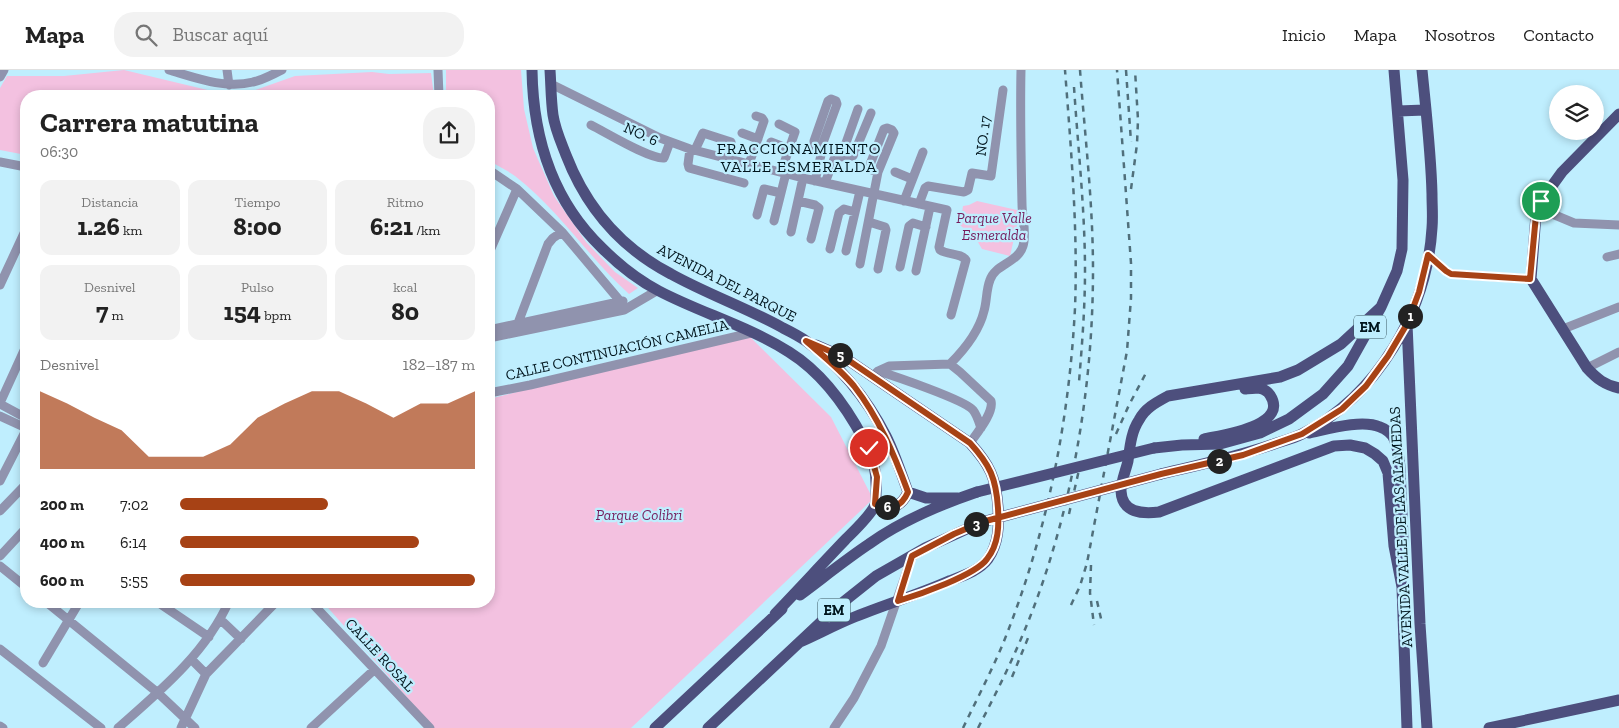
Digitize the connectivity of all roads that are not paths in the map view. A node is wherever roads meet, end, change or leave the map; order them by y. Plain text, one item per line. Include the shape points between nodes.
1 (4, 70) edge
2 (227, 70) edge
3 (282, 70) edge
4 (438, 70) edge
5 (532, 70) edge
6 (550, 70) edge
7 (1021, 70) edge
8 (1394, 70) edge
9 (1422, 70) edge
10 (175, 71) edge
11 (0, 77) edge
12 (229, 84) junction
13 (551, 84) junction
14 (439, 90) edge
15 (1002, 90) dead end
16 (858, 110) dead end
17 (1426, 110) junction
18 (1398, 111) junction
19 (871, 113) dead end
20 (1619, 114) edge
21 (756, 116) dead end
22 (779, 124) dead end
23 (591, 125) dead end
24 (742, 133) dead end
25 (758, 139) junction
26 (670, 142) junction
27 (731, 142) dead end
28 (771, 142) dead end
29 (693, 149) junction
30 (789, 149) junction
31 (820, 151) junction
32 (922, 152) dead end
33 (841, 157) junction
34 (0, 163) edge
35 (749, 164) junction
36 (20, 166) edge
37 (878, 172) dead end
38 (895, 172) dead end
39 (783, 173) junction
40 (495, 174) edge
41 (803, 178) junction
42 (912, 179) junction
43 (815, 181) junction
44 (744, 183) dead end
45 (825, 183) junction
46 (517, 189) junction
47 (860, 191) junction
48 (781, 193) junction
49 (874, 194) junction
50 (798, 201) junction
51 (904, 201) junction
52 (919, 204) junction
53 (930, 207) junction
54 (1538, 208) junction
55 (855, 212) junction
56 (757, 215) dead end
57 (774, 221) dead end
58 (868, 222) junction
59 (1619, 225) edge
60 (926, 226) junction
61 (562, 232) junction
62 (791, 232) dead end
63 (495, 239) edge
64 (811, 239) dead end
65 (20, 242) edge
66 (830, 248) dead end
67 (846, 251) dead end
68 (1619, 254) edge
69 (1428, 255) junction
70 (1607, 257) dead end
71 (860, 264) dead end
72 (900, 267) dead end
73 (878, 269) dead end
74 (916, 271) dead end
75 (1530, 279) junction
76 (0, 285) edge
77 (658, 290) junction
78 (622, 306) junction
79 (1381, 307) junction
80 (1619, 307) edge
81 (951, 315) dead end
82 (518, 323) junction
83 (1407, 324) junction
84 (495, 329) edge
85 (1563, 329) junction
86 (751, 333) junction
87 (495, 337) edge
88 (806, 341) junction
89 (1619, 352) edge
90 (20, 359) edge
91 (950, 364) junction
92 (1588, 368) junction
93 (875, 374) junction
94 (1619, 388) edge
95 (1209, 389) junction
96 (495, 392) edge
97 (0, 403) edge
98 (20, 415) edge
99 (0, 416) edge
100 (20, 426) edge
101 (981, 428) junction
102 (1302, 434) junction
103 (20, 441) edge
104 (970, 443) junction
105 (1182, 445) junction
106 (0, 481) edge
107 (20, 490) edge
108 (908, 492) junction
109 (958, 498) junction
110 (875, 504) junction
111 (0, 511) edge
112 (20, 534) edge
113 (0, 556) edge
114 (912, 556) junction
115 (0, 566) edge
116 (20, 582) edge
117 (1402, 587) junction
118 (898, 601) junction
119 (53, 608) edge
120 (76, 608) edge
121 (167, 608) edge
122 (226, 608) edge
123 (270, 608) edge
124 (316, 608) edge
125 (776, 614) junction
126 (68, 620) junction
127 (221, 620) junction
128 (1420, 624) junction
129 (209, 636) junction
130 (241, 639) junction
131 (800, 642) junction
132 (0, 649) edge
133 (191, 659) junction
134 (43, 663) dead end
135 (374, 670) junction
136 (206, 674) junction
137 (158, 693) junction
138 (1619, 700) edge
139 (185, 718) junction
140 (101, 728) edge
141 (118, 728) edge
142 (182, 728) edge
143 (195, 728) edge
144 (311, 728) edge
145 (430, 728) edge
146 (655, 728) edge
147 (708, 728) edge
148 (834, 728) edge
149 (1407, 728) edge
150 (1427, 728) edge
151 (1489, 728) edge

1 - 11 street
2 - 12 street
3 - 12 street via 256,82
4 - 14 street
5 - 77 main road via 540,141 564,199 602,248
6 - 13 main road, AVENIDA DEL PARQUE
7 - 91 street via 1024,243 1016,258 993,273 976,331
8 - 18 main road, EM
9 - 17 main road, EM
10 - 12 street
13 - 26 street
13 - 88 main road, AVENIDA DEL PARQUE via 553,116 573,174 608,226 638,254 670,274 747,309
15 - 52 street, NO. 17 via 991,176 972,173 968,190 964,192 928,186
16 - 33 street
17 - 18 main road
17 - 69 main road, EM via 1432,228
18 - 79 main road, EM via 1404,180 1402,249 1397,271
19 - 33 street via 853,156
20 - 54 main road via 1562,172
21 - 25 street via 764,119
22 - 30 street via 795,132
23 - 26 street, NO. 6 via 660,158 666,156
24 - 25 street
25 - 35 street
26 - 29 street
27 - 29 street via 703,133
28 - 30 street
29 - 35 street
29 - 44 street via 689,168
30 - 39 street
31 - 31 street via 814,141 831,99 837,104
31 - 43 street
32 - 42 street
33 - 45 street via 834,159
34 - 36 street
35 - 39 street
37 - 49 street
38 - 42 street
39 - 41 street
39 - 48 street
40 - 46 street
41 - 43 street
41 - 50 street
42 - 51 street
43 - 45 street
45 - 47 street
46 - 61 street
46 - 63 street
47 - 49 street
47 - 55 street
48 - 56 street via 764,189
48 - 57 street
49 - 51 street
49 - 58 street
50 - 62 street
50 - 64 street via 818,208
51 - 52 street
52 - 53 street
53 - 60 street
53 - 81 street via 947,210 940,250 966,260
54 - 59 street via 1574,222
54 - 75 main road
55 - 66 street via 844,210 839,213
55 - 67 street
58 - 71 street
58 - 73 street via 882,225 886,230
60 - 72 street via 913,223 909,226
60 - 74 street
61 - 78 street
61 - 82 street via 548,244
65 - 76 street
68 - 70 street
69 - 75 street via 1451,274
69 - 83 main road, EM
75 - 85 main road
77 - 78 street
77 - 86 main road
78 - 82 street
78 - 87 street
79 - 95 main road, AVENIDA VALLE DE LAS ALAMEDAS via 1341,344 1298,370 1280,377
79 - 105 main road, EM via 1348,366 1323,394 1289,419 1260,433 1220,444
80 - 85 street
82 - 84 street
83 - 102 main road, EM via 1366,386 1342,409
83 - 128 main road, AVENIDA VALLE DE LAS ALAMEDAS
85 - 92 main road
86 - 96 street, CALLE CONTINUACIÓN CAMELIA
86 - 110 main road via 790,352 812,369 832,391 869,448 877,477
88 - 93 main road
88 - 108 main road, AVENIDA DEL PARQUE via 854,386 876,418
89 - 92 street
90 - 97 street
91 - 93 street via 889,366
91 - 101 street via 991,401 992,409
92 - 94 main road via 1596,378
93 - 101 street via 894,376 967,405
93 - 104 main road
95 - 105 main road via 1266,390 1271,396 1273,413 1266,421 1250,428
95 - 117 main road, AVENIDA VALLE DE LAS ALAMEDAS via 1168,396 1144,412 1138,421 1121,491 1131,510 1144,514 1159,512 1334,446 1365,448 1383,461 1388,473 1394,546
97 - 98 street
99 - 100 street
101 - 104 street
102 - 114 main road, EM, bridge via 1243,455 982,522
102 - 117 main road via 1361,424 1379,426 1393,437 1400,467 1404,545
103 - 106 street
104 - 118 main road via 984,458 997,490 999,529 995,544 987,560 973,571
105 - 109 main road, EM, bridge via 1154,448
107 - 111 street
108 - 109 main road via 926,498
108 - 110 main road via 895,507
109 - 125 main road, EM via 870,543
110 - 125 main road via 855,530
112 - 113 street
114 - 118 street
114 - 131 main road, EM via 876,576
115 - 116 street
117 - 128 main road
117 - 149 main road, AVENIDA VALLE DE LAS ALAMEDAS
118 - 131 main road
118 - 148 street via 881,646
119 - 126 street
120 - 126 street
121 - 129 street
122 - 127 street
123 - 130 street
124 - 135 street, CALLE ROSAL
125 - 146 main road, EM
126 - 134 street
126 - 137 street
127 - 129 street
127 - 130 street
128 - 150 main road, AVENIDA VALLE DE LAS ALAMEDAS
129 - 133 street
130 - 136 street
131 - 147 main road, EM
132 - 140 street
133 - 136 street
133 - 137 street
135 - 144 street
135 - 145 street, CALLE ROSAL
136 - 139 street
137 - 139 street
137 - 141 street
138 - 151 main road
139 - 142 street
139 - 143 street

